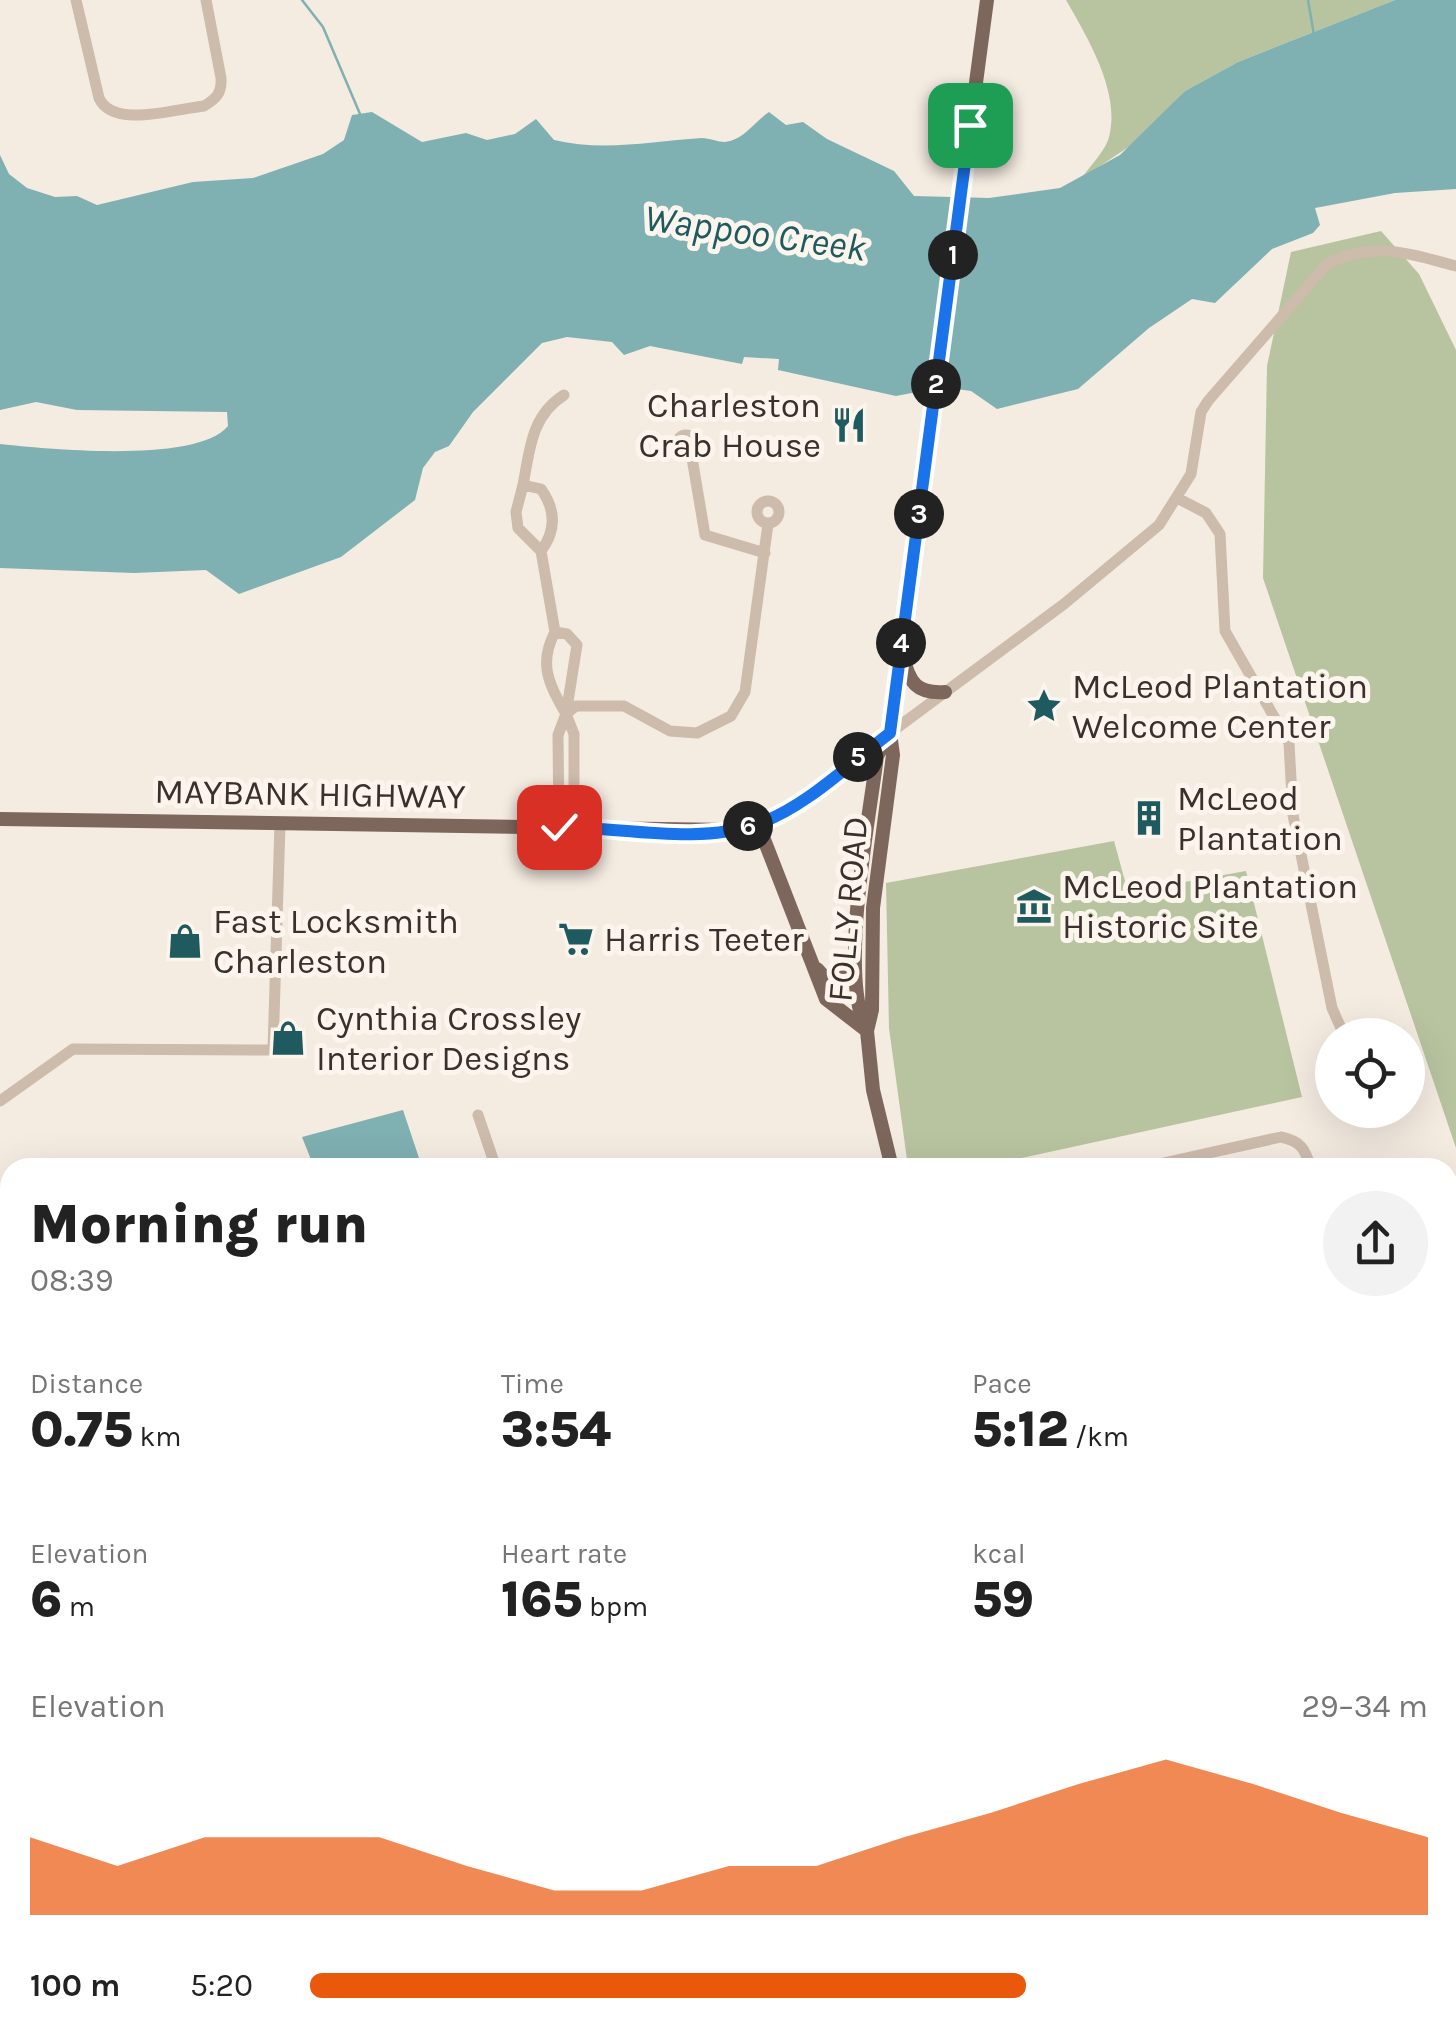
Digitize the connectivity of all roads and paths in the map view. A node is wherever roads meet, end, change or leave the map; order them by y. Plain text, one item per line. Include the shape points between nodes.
1 (76, 0) edge
2 (206, 0) edge
3 (988, 0) edge
4 (1456, 266) edge
5 (564, 395) dead end
6 (691, 452) dead end
7 (523, 485) junction
8 (1179, 499) junction
9 (768, 524) dead end
10 (541, 551) junction
11 (764, 553) junction
12 (556, 632) junction
13 (901, 646) junction
14 (945, 692) junction
15 (566, 714) junction
16 (890, 733) junction
17 (0, 819) edge
18 (280, 824) junction
19 (758, 824) junction
20 (566, 827) junction
21 (856, 937) junction
22 (812, 966) junction
23 (1336, 1018) edge
24 (867, 1030) junction
25 (0, 1101) edge
26 (478, 1116) dead end
27 (493, 1158) edge
28 (890, 1158) edge
29 (1186, 1158) edge
30 (1308, 1158) edge

1 - 2 street via 99,98 103,108 120,115 215,100 222,78
3 - 13 main road, FOLLY ROAD
4 - 8 street via 1380,248 1327,264 1201,412 1191,474
5 - 7 street via 536,422
6 - 11 street via 704,535
7 - 10 street via 518,528
7 - 10 street via 541,489 552,514 552,537
8 - 14 street via 1159,525 1064,604
8 - 23 street via 1206,513 1220,534 1225,631 1289,744 1292,815
9 - 11 street
10 - 12 street
11 - 15 street via 746,685 731,716 683,734 624,706 576,706
12 - 15 street via 544,666
12 - 15 street via 577,645
13 - 14 main road via 911,682 928,693
13 - 16 main road, FOLLY ROAD
14 - 16 street
15 - 20 street via 574,734
16 - 19 main road, MAYBANK HIGHWAY via 805,798
16 - 21 main road, FOLLY ROAD via 877,756
16 - 24 main road, FOLLY ROAD
17 - 18 main road, MAYBANK HIGHWAY
18 - 20 main road, MAYBANK HIGHWAY
18 - 25 street via 274,1050 73,1049
19 - 20 main road, MAYBANK HIGHWAY via 686,832
19 - 22 main road
21 - 22 main road via 843,977 826,979
21 - 24 main road, FOLLY ROAD via 856,1011
22 - 24 main road via 826,1000
24 - 28 main road, FOLLY ROAD
26 - 27 street
29 - 30 street via 1281,1137 1296,1140

